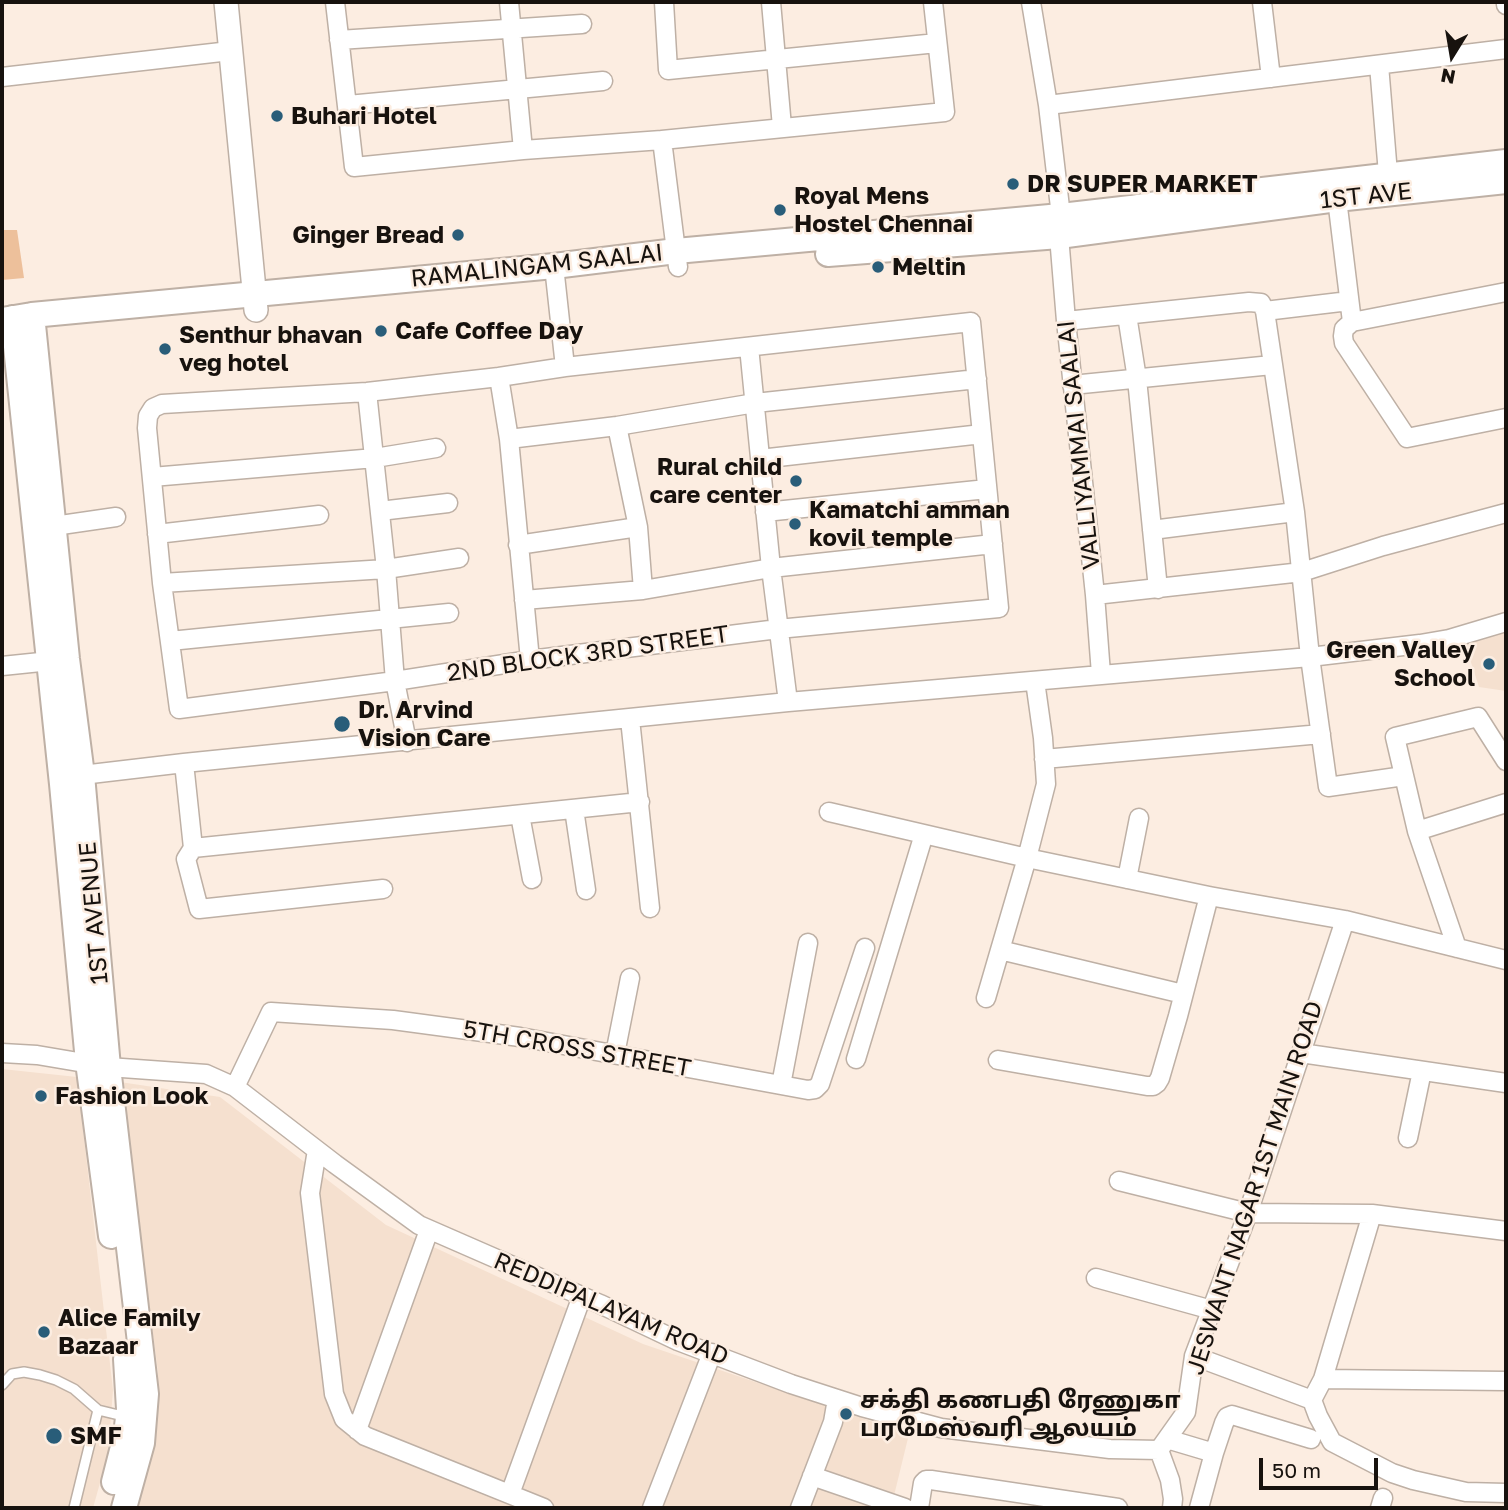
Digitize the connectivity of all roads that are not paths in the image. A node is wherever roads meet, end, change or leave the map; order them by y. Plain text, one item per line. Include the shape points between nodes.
1 (226, 2) edge
2 (335, 2) edge
3 (509, 2) edge
4 (664, 2) edge
5 (771, 2) edge
6 (933, 2) edge
7 (1031, 2) edge
8 (1262, 2) edge
9 (582, 24) dead end
10 (512, 29) junction
11 (339, 40) junction
12 (937, 43) junction
13 (1506, 49) edge
14 (230, 51) junction
15 (776, 59) junction
16 (1379, 65) junction
17 (2, 77) edge
18 (1271, 78) junction
19 (603, 82) dead end
20 (517, 89) junction
21 (348, 105) junction
22 (1048, 105) junction
23 (782, 127) junction
24 (662, 140) junction
25 (523, 150) junction
26 (1506, 162) edge
27 (1506, 181) edge
28 (1389, 184) junction
29 (1337, 199) junction
30 (1231, 203) junction
31 (1060, 226) junction
32 (677, 259) junction
33 (555, 273) junction
34 (1506, 292) edge
35 (1349, 301) junction
36 (255, 302) junction
37 (1265, 311) junction
38 (1127, 315) junction
39 (1066, 321) junction
40 (1352, 322) junction
41 (16, 325) edge
42 (749, 347) junction
43 (1272, 365) junction
44 (565, 368) junction
45 (499, 377) junction
46 (977, 379) junction
47 (1137, 379) junction
48 (1072, 385) junction
49 (367, 392) junction
50 (755, 403) junction
51 (1506, 418) edge
52 (617, 426) junction
53 (982, 435) junction
54 (509, 439) junction
55 (436, 448) dead end
56 (375, 458) junction
57 (760, 459) junction
58 (152, 477) junction
59 (987, 489) junction
60 (448, 503) dead end
61 (380, 510) junction
62 (765, 512) junction
63 (1295, 512) junction
64 (1506, 513) edge
65 (319, 515) dead end
66 (116, 517) dead end
67 (54, 526) junction
68 (638, 527) junction
69 (1152, 530) junction
70 (158, 534) junction
71 (993, 544) junction
72 (518, 545) junction
73 (459, 558) dead end
74 (771, 568) junction
75 (386, 569) junction
76 (1302, 572) junction
77 (162, 583) junction
78 (1158, 589) junction
79 (643, 590) junction
80 (1095, 595) junction
81 (524, 600) junction
82 (449, 613) dead end
83 (391, 620) junction
84 (1506, 622) edge
85 (778, 629) junction
86 (170, 641) junction
87 (1310, 657) junction
88 (58, 660) junction
89 (530, 660) junction
90 (2, 666) edge
91 (1101, 674) junction
92 (395, 681) junction
93 (1035, 681) junction
94 (788, 702) junction
95 (629, 719) junction
96 (1321, 734) junction
97 (407, 742) junction
98 (1044, 759) junction
99 (1506, 761) edge
100 (184, 763) junction
101 (1404, 776) junction
102 (72, 779) junction
103 (640, 803) junction
104 (1506, 803) edge
105 (573, 809) junction
106 (829, 812) dead end
107 (520, 815) junction
108 (1139, 818) dead end
109 (1417, 831) junction
110 (924, 834) junction
111 (194, 848) junction
112 (1027, 858) junction
113 (1127, 878) junction
114 (532, 879) dead end
115 (383, 889) dead end
116 (586, 890) dead end
117 (1209, 896) junction
118 (650, 908) dead end
119 (1345, 920) junction
120 (808, 943) dead end
121 (865, 948) dead end
122 (1457, 948) junction
123 (1000, 950) junction
124 (1506, 960) edge
125 (630, 978) dead end
126 (1183, 994) junction
127 (986, 998) dead end
128 (2, 1053) edge
129 (1301, 1053) junction
130 (615, 1054) junction
131 (856, 1059) dead end
132 (998, 1060) dead end
133 (98, 1065) junction
134 (1422, 1071) junction
135 (1506, 1083) edge
136 (781, 1085) junction
137 (235, 1087) junction
138 (1408, 1138) dead end
139 (317, 1150) junction
140 (1119, 1181) dead end
141 (1248, 1213) junction
142 (1372, 1214) junction
143 (429, 1230) junction
144 (1506, 1231) edge
145 (1096, 1278) dead end
146 (582, 1296) junction
147 (1212, 1310) junction
148 (712, 1353) junction
149 (1194, 1356) junction
150 (1323, 1379) junction
151 (1506, 1381) edge
152 (2, 1385) edge
153 (837, 1399) junction
154 (1312, 1400) junction
155 (98, 1410) junction
156 (128, 1417) junction
157 (357, 1430) junction
158 (1311, 1439) dead end
159 (1163, 1445) junction
160 (1214, 1453) junction
161 (812, 1476) junction
162 (1506, 1493) edge
163 (510, 1494) junction
164 (74, 1508) edge
165 (108, 1508) edge
166 (124, 1508) edge
167 (544, 1508) edge
168 (652, 1508) edge
169 (800, 1508) edge
170 (905, 1508) edge
171 (919, 1508) edge
172 (1118, 1508) edge
173 (1172, 1508) edge
174 (1199, 1508) edge

1 - 14 street
2 - 11 street
3 - 10 street
4 - 15 street via 668,70
5 - 15 street
6 - 12 street
7 - 22 street, VALLIYAMMAI SAALAI
8 - 18 street
9 - 10 street
10 - 11 street
10 - 20 street
11 - 21 street
12 - 15 street
12 - 23 street via 945,112
13 - 16 street
14 - 17 street
14 - 36 street
15 - 23 street
16 - 18 street
16 - 28 street
18 - 22 street
19 - 20 street
20 - 21 street
20 - 25 street
21 - 25 street via 355,167
22 - 31 street, VALLIYAMMAI SAALAI
23 - 24 street
24 - 25 street
24 - 32 street
26 - 28 main road
27 - 28 main road, 1ST AVE
28 - 29 main road, 1ST AVE
28 - 30 main road
29 - 30 main road, 1ST AVE
29 - 35 street
30 - 31 main road via 1193,198
31 - 32 main road
31 - 39 street, VALLIYAMMAI SAALAI
32 - 33 main road
33 - 36 main road
33 - 44 street
34 - 40 street
35 - 37 street
35 - 40 street
36 - 41 main road
37 - 38 street via 1261,303 1249,302
37 - 43 street
38 - 39 street
38 - 47 street
39 - 48 street, VALLIYAMMAI SAALAI
40 - 51 street via 1344,329 1344,343 1407,438
41 - 67 main road, 1ST AVENUE
41 - 88 main road, 1ST AVENUE
42 - 44 street
42 - 46 street via 971,322
42 - 50 street
43 - 47 street
43 - 63 street
44 - 45 street
45 - 49 street
45 - 54 street
46 - 50 street
46 - 53 street
47 - 48 street
47 - 69 street
48 - 80 street, VALLIYAMMAI SAALAI
49 - 56 street
49 - 58 street via 162,404 153,408 146,428
50 - 52 street
50 - 57 street
52 - 54 street
52 - 68 street
53 - 57 street
53 - 59 street
54 - 72 street
55 - 56 street
56 - 58 street
56 - 61 street
57 - 62 street
58 - 70 street
59 - 62 street
59 - 71 street
60 - 61 street
61 - 75 street
62 - 74 street
63 - 69 street
63 - 76 street
64 - 76 street
65 - 70 street
66 - 67 street
67 - 88 main road, 1ST AVENUE
68 - 72 street
68 - 79 street
69 - 78 street
70 - 77 street
71 - 74 street
71 - 85 street, 2ND BLOCK 3RD STREET via 999,608
72 - 81 street
73 - 75 street
74 - 79 street
74 - 85 street
75 - 77 street
75 - 83 street
76 - 78 street
76 - 87 street
77 - 86 street
78 - 80 street
79 - 81 street
80 - 91 street, VALLIYAMMAI SAALAI
81 - 89 street
82 - 83 street
83 - 86 street
83 - 92 street
84 - 87 street via 1449,639
85 - 89 street, 2ND BLOCK 3RD STREET
85 - 94 street
86 - 92 street, 2ND BLOCK 3RD STREET via 179,709
87 - 91 street
87 - 96 street
88 - 90 street
88 - 102 main road, 1ST AVENUE
89 - 92 street, 2ND BLOCK 3RD STREET
91 - 93 street
92 - 97 street
93 - 94 street
93 - 98 street
94 - 95 street
95 - 97 street
95 - 103 street
96 - 98 street
96 - 101 street via 1328,787
97 - 100 street
98 - 112 street via 1046,784
99 - 101 street via 1478,717 1395,737
100 - 102 street
100 - 111 street
101 - 109 street
102 - 133 main road, 1ST AVENUE
103 - 105 street
103 - 118 street
104 - 109 street
105 - 107 street
105 - 116 street
106 - 110 street
107 - 111 street
107 - 114 street
108 - 113 street
109 - 122 street
110 - 112 street
110 - 131 street
111 - 115 street via 186,859 199,909
112 - 113 street
112 - 123 street
113 - 117 street
117 - 119 street
117 - 126 street
119 - 122 street
119 - 129 street, JESWANT NAGAR 1ST MAIN ROAD
120 - 136 street
121 - 136 street, 5TH CROSS STREET via 820,1084 808,1090
122 - 124 street
123 - 126 street
123 - 127 street
125 - 130 street
126 - 132 street via 1160,1078 1153,1086
128 - 133 street, REDDIPALAYAM ROAD
129 - 134 street
129 - 141 street, JESWANT NAGAR 1ST MAIN ROAD
130 - 136 street, 5TH CROSS STREET
130 - 137 street, 5TH CROSS STREET via 393,1020 271,1012
133 - 137 street, REDDIPALAYAM ROAD via 206,1074
133 - 156 main road, 1ST AVENUE via 129,1377
133 - 166 main road, 1ST AVENUE via 146,1394 142,1443
134 - 135 street
134 - 138 street
137 - 139 street, REDDIPALAYAM ROAD
139 - 143 street, REDDIPALAYAM ROAD
139 - 157 street via 310,1193 334,1394 344,1419
140 - 141 street
141 - 142 street
141 - 147 street, JESWANT NAGAR 1ST MAIN ROAD
142 - 144 street
142 - 150 street
143 - 146 street, REDDIPALAYAM ROAD
143 - 157 street
145 - 147 street
146 - 148 street, REDDIPALAYAM ROAD
146 - 163 street
147 - 149 street, JESWANT NAGAR 1ST MAIN ROAD
148 - 153 street, REDDIPALAYAM ROAD
148 - 168 street
149 - 154 street
149 - 159 street, JESWANT NAGAR 1ST MAIN ROAD via 1186,1412
150 - 151 street
150 - 154 street
152 - 155 lane via 12,1374 40,1375 74,1389
153 - 159 street, REDDIPALAYAM ROAD via 940,1428 1110,1449
153 - 161 street
154 - 162 street via 1332,1443 1392,1473 1466,1492
155 - 156 lane
155 - 164 lane
156 - 165 main road, 1ST AVENUE
157 - 163 street
158 - 160 street via 1232,1415 1224,1423
159 - 160 street, REDDIPALAYAM ROAD
159 - 173 street
160 - 174 street
161 - 169 street
161 - 170 street
163 - 167 street
171 - 172 street via 926,1480

